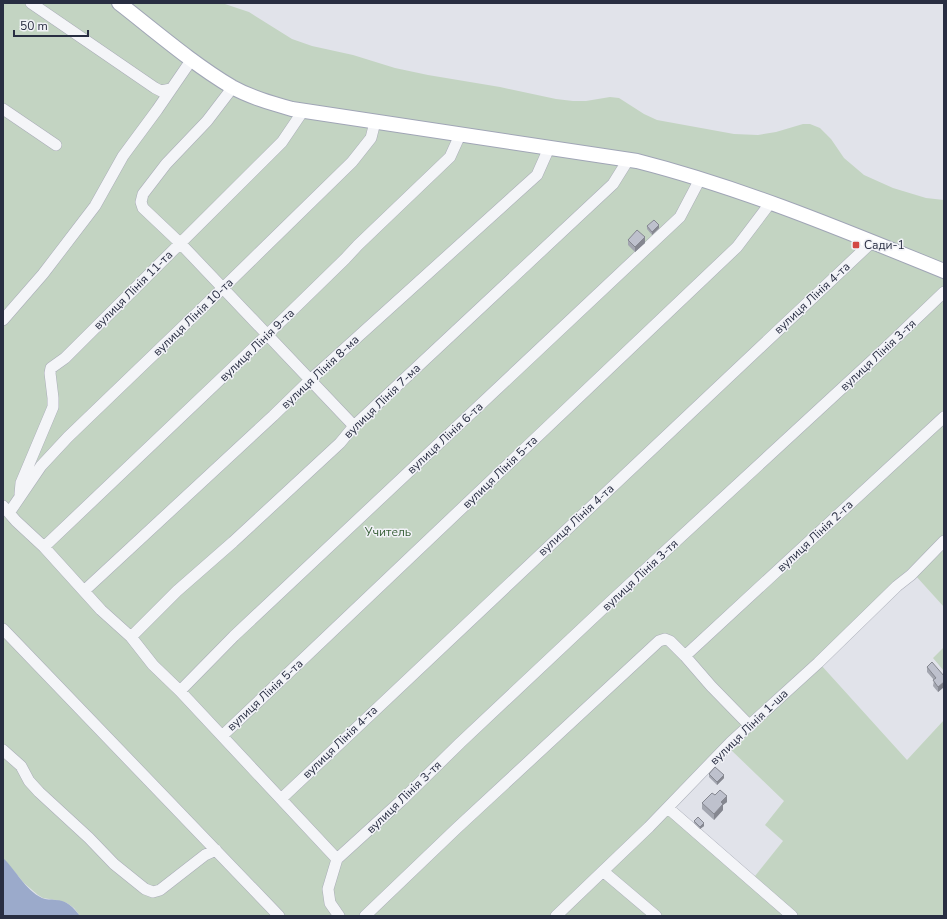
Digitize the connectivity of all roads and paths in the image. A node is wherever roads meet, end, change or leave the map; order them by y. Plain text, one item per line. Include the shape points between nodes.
1 (31, 3) edge
2 (119, 3) edge
3 (192, 59) junction
4 (233, 87) junction
5 (171, 89) junction
6 (3, 109) edge
7 (303, 111) junction
8 (375, 122) junction
9 (460, 134) junction
10 (56, 145) dead end
11 (549, 148) junction
12 (628, 160) junction
13 (700, 179) junction
14 (771, 202) junction
15 (872, 242) junction
16 (180, 243) junction
17 (944, 271) edge
18 (223, 288) junction
19 (944, 292) edge
20 (3, 320) edge
21 (267, 335) junction
22 (310, 380) junction
23 (944, 417) edge
24 (354, 426) junction
25 (20, 497) junction
26 (6, 510) edge
27 (944, 541) edge
28 (44, 547) junction
29 (84, 591) junction
30 (3, 629) edge
31 (131, 637) junction
32 (685, 656) junction
33 (180, 691) junction
34 (750, 726) junction
35 (222, 736) junction
36 (3, 750) edge
37 (280, 799) junction
38 (668, 808) junction
39 (216, 850) junction
40 (337, 859) junction
41 (604, 872) junction
42 (279, 916) edge
43 (339, 916) edge
44 (365, 916) edge
45 (556, 916) edge
46 (656, 916) edge
47 (792, 916) edge

1 - 5 lane via 155,88 161,91
2 - 3 main road
3 - 4 main road
3 - 5 lane
4 - 7 main road via 266,102
4 - 16 lane via 143,194 143,208
5 - 20 lane via 123,156 95,206 43,274
6 - 10 lane
7 - 8 main road
7 - 16 lane, вулиця Лінія 11-та via 282,142
8 - 9 main road
8 - 18 lane, вулиця Лінія 10-та via 371,138 352,162
9 - 11 main road
9 - 21 lane, вулиця Лінія 9-та via 450,157
11 - 12 main road
11 - 22 lane, вулиця Лінія 8-ма via 537,175
12 - 13 main road
12 - 24 lane, вулиця Лінія 7-ма via 614,184
13 - 14 main road
13 - 33 lane, вулиця Лінія 6-та via 680,217 240,631
14 - 15 main road
14 - 35 lane, вулиця Лінія 5-та via 737,247
15 - 17 main road
15 - 37 lane, вулиця Лінія 4-та
16 - 18 lane
16 - 25 lane, вулиця Лінія 11-та via 65,358 51,368 53,407 21,483
18 - 21 lane
18 - 25 lane, вулиця Лінія 10-та via 68,437 41,466
19 - 40 lane, вулиця Лінія 3-тя
21 - 22 lane
21 - 28 lane, вулиця Лінія 9-та
22 - 24 lane
22 - 29 lane, вулиця Лінія 8-ма
23 - 32 lane, вулиця Лінія 2-га
24 - 31 lane, вулиця Лінія 7-ма via 340,444 177,591
25 - 26 lane, вулиця Лінія 10-та
26 - 28 lane
27 - 34 lane, вулиця Лінія 1-ша
28 - 29 lane
29 - 31 lane
30 - 39 lane
31 - 33 lane
32 - 34 lane
32 - 44 lane via 670,640 659,641
33 - 35 lane
34 - 38 lane, вулиця Лінія 1-ша via 731,742
35 - 37 lane
36 - 39 lane via 21,766 39,792 114,864 145,889 153,892 160,890 205,855
37 - 40 lane
38 - 41 lane, вулиця Лінія 1-ша
38 - 47 lane
39 - 42 lane
40 - 43 lane via 328,889 330,903
41 - 45 lane, вулиця Лінія 1-ша
41 - 46 lane

